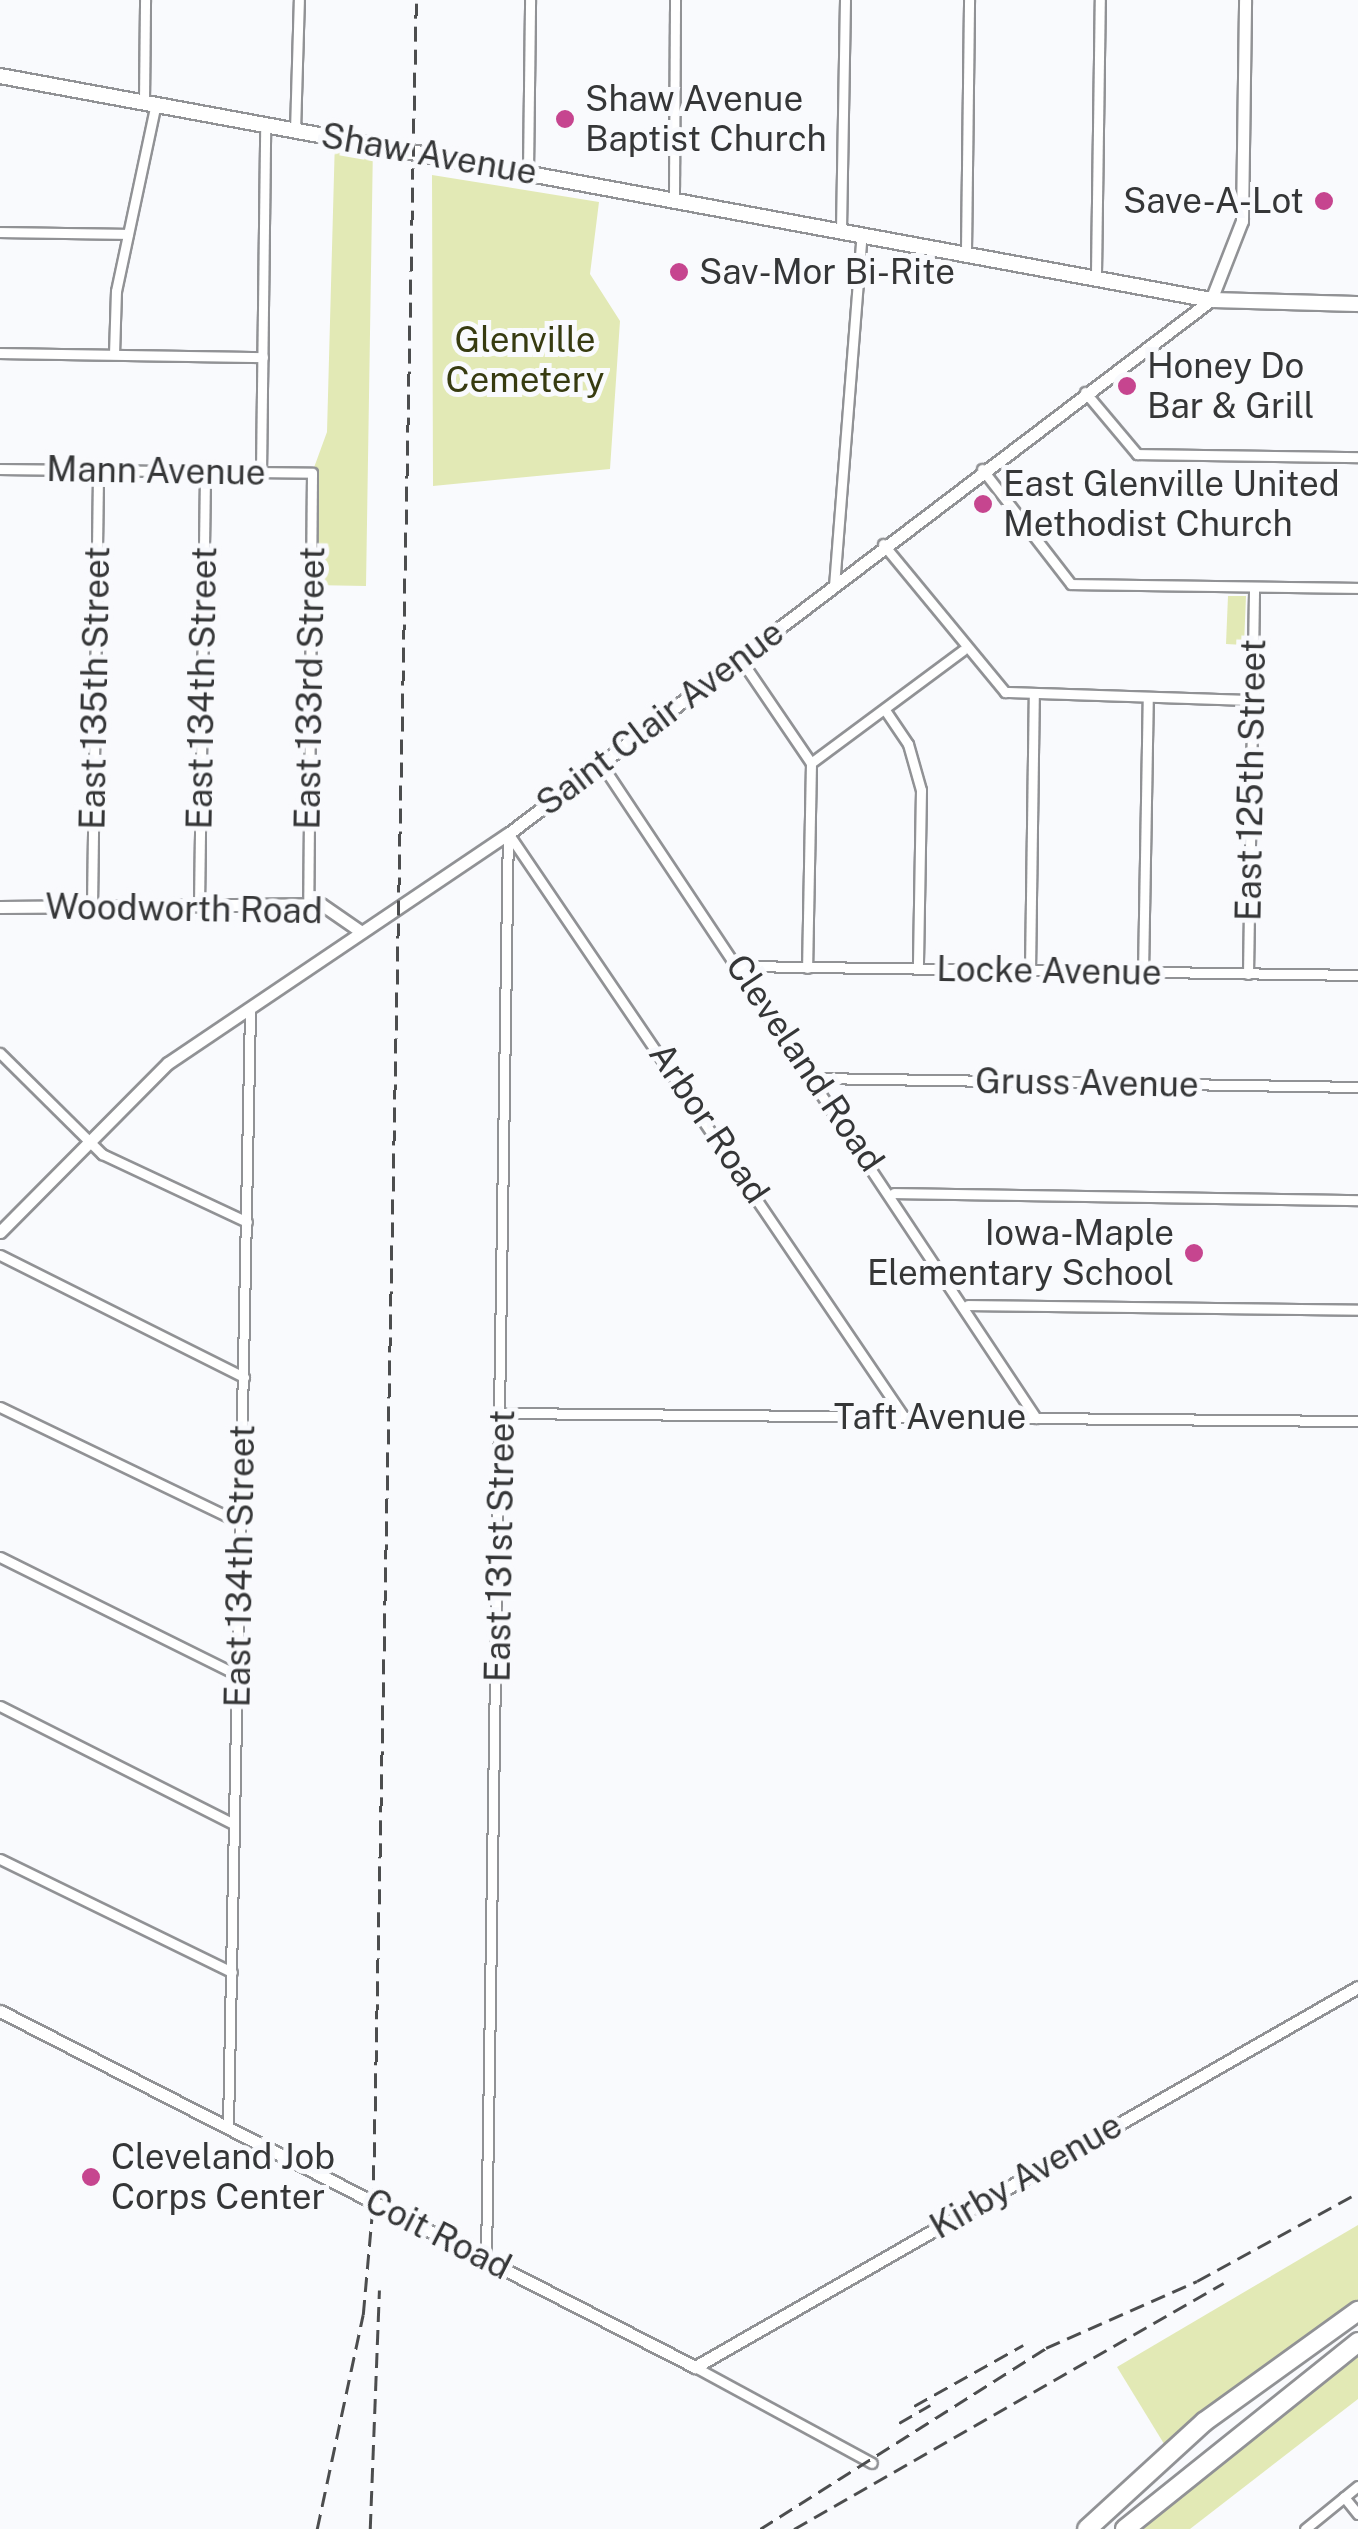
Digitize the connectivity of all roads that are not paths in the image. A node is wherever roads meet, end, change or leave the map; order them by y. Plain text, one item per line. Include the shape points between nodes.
1 (145, 0) edge
2 (299, 0) edge
3 (530, 0) edge
4 (675, 0) edge
5 (845, 0) edge
6 (969, 0) edge
7 (1100, 0) edge
8 (1245, 0) edge
9 (0, 76) edge
10 (150, 102) junction
11 (265, 126) junction
12 (296, 131) junction
13 (528, 171) junction
14 (674, 196) junction
15 (842, 229) junction
16 (0, 232) edge
17 (862, 232) junction
18 (128, 234) junction
19 (966, 250) junction
20 (1096, 273) junction
21 (1212, 300) junction
22 (1358, 304) edge
23 (0, 353) edge
24 (114, 354) junction
25 (263, 357) junction
26 (1084, 391) junction
27 (1358, 457) edge
28 (98, 469) junction
29 (0, 470) edge
30 (982, 470) junction
31 (204, 471) junction
32 (261, 472) junction
33 (312, 473) joint
34 (883, 544) junction
35 (834, 586) junction
36 (1254, 587) junction
37 (1358, 588) edge
38 (962, 650) junction
39 (739, 657) junction
40 (1034, 697) junction
41 (1148, 698) junction
42 (1252, 700) junction
43 (885, 710) junction
44 (600, 762) junction
45 (811, 762) junction
46 (508, 834) junction
47 (308, 904) junction
48 (199, 905) junction
49 (92, 906) junction
50 (0, 907) edge
51 (360, 931) junction
52 (740, 966) junction
53 (808, 968) junction
54 (918, 970) junction
55 (1030, 970) junction
56 (1143, 972) junction
57 (1248, 974) junction
58 (1358, 975) edge
59 (250, 1008) junction
60 (0, 1053) edge
61 (816, 1078) junction
62 (1358, 1087) edge
63 (90, 1142) junction
64 (894, 1194) junction
65 (1358, 1200) edge
66 (247, 1222) junction
67 (0, 1232) edge
68 (0, 1255) edge
69 (968, 1305) junction
70 (1358, 1310) edge
71 (244, 1377) junction
72 (0, 1407) edge
73 (502, 1413) junction
74 (904, 1417) junction
75 (1036, 1418) junction
76 (1358, 1422) edge
77 (242, 1523) junction
78 (0, 1557) edge
79 (238, 1675) junction
80 (0, 1706) edge
81 (234, 1824) junction
82 (0, 1859) edge
83 (232, 1972) junction
84 (1358, 1987) edge
85 (0, 2012) edge
86 (228, 2124) junction
87 (486, 2259) junction
88 (1358, 2311) edge
89 (1358, 2342) edge
90 (695, 2367) junction
91 (872, 2463) dead end
92 (1358, 2486) edge
93 (1344, 2498) junction
94 (1358, 2514) edge
95 (1087, 2529) edge
96 (1126, 2529) edge
97 (1305, 2529) edge

1 - 10 street
2 - 12 street
3 - 13 street
4 - 14 street
5 - 15 street
6 - 19 street
7 - 20 street
8 - 21 street via 1242,222
9 - 10 main road, Shaw Avenue
10 - 11 main road, Shaw Avenue
10 - 18 street
11 - 12 main road, Shaw Avenue
11 - 25 street
12 - 13 main road, Shaw Avenue
13 - 14 main road, Shaw Avenue
14 - 15 main road, Shaw Avenue
15 - 17 main road, Shaw Avenue
16 - 18 street
17 - 19 main road, Shaw Avenue
17 - 35 street
18 - 24 street
19 - 20 main road, Shaw Avenue
20 - 21 main road, Shaw Avenue
21 - 22 main road
21 - 26 street, Saint Clair Avenue
23 - 24 street
24 - 25 street
25 - 32 street
26 - 27 street via 1138,454
26 - 30 street, Saint Clair Avenue
28 - 29 street, Mann Avenue
28 - 31 street, Mann Avenue
28 - 49 street, East 135th Street
30 - 34 street, Saint Clair Avenue
30 - 36 street via 1071,584
31 - 32 street, Mann Avenue
31 - 48 street, East 134th Street
32 - 33 street, Mann Avenue
33 - 47 street, East 133rd Street
34 - 35 street, Saint Clair Avenue
34 - 38 street
35 - 39 street, Saint Clair Avenue
36 - 37 street
36 - 42 street, East 125th Street
38 - 40 street via 988,681
38 - 43 street
39 - 44 street, Saint Clair Avenue
39 - 45 street
40 - 41 street
40 - 55 street
41 - 42 street
41 - 56 street
42 - 57 street, East 125th Street
43 - 45 street
43 - 54 street via 908,744 920,790
44 - 46 street, Saint Clair Avenue
44 - 52 street, Cleveland Road
45 - 53 street
46 - 51 street, Saint Clair Avenue
46 - 73 street, East 131st Street
46 - 74 street, Arbor Road
47 - 48 street, Woodworth Road
47 - 51 street, Woodworth Road via 342,911
48 - 49 street, Woodworth Road
49 - 50 street, Woodworth Road
51 - 59 street, Saint Clair Avenue
52 - 53 street, Locke Avenue
52 - 61 street, Cleveland Road
53 - 54 street, Locke Avenue
54 - 55 street, Locke Avenue
55 - 56 street, Locke Avenue
56 - 57 street, Locke Avenue
57 - 58 street, Locke Avenue
59 - 63 street, Saint Clair Avenue via 168,1063
59 - 66 street, East 134th Street
60 - 63 street
61 - 62 street, Gruss Avenue
61 - 64 street, Cleveland Road
63 - 66 street
63 - 67 street, Saint Clair Avenue
64 - 65 street
64 - 69 street, Cleveland Road
66 - 71 street, East 134th Street
68 - 71 street
69 - 70 street
69 - 75 street, Cleveland Road
71 - 77 street, East 134th Street
72 - 77 street
73 - 74 street, Taft Avenue
73 - 87 street, East 131st Street
74 - 75 street, Taft Avenue
75 - 76 street, Taft Avenue
77 - 79 street, East 134th Street
78 - 79 street
79 - 81 street, East 134th Street
80 - 81 street
81 - 83 street, East 134th Street
82 - 83 street
83 - 86 street, East 134th Street
84 - 90 street, Kirby Avenue
85 - 86 street, Coit Road
86 - 87 street, Coit Road
87 - 90 street, Coit Road
88 - 95 highway via 1204,2422
89 - 96 highway
90 - 91 street, Coit Road
92 - 93 street
93 - 94 street
93 - 97 street

